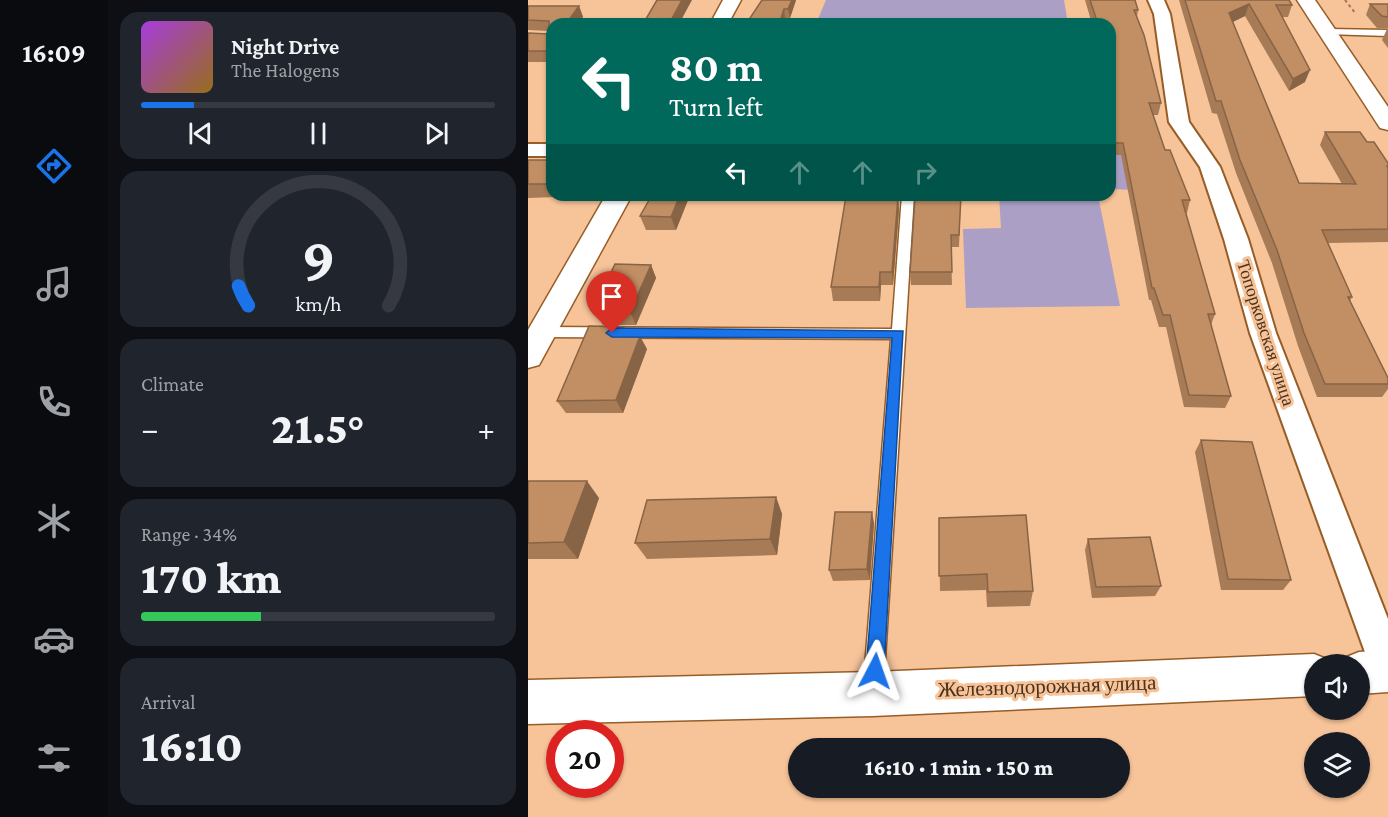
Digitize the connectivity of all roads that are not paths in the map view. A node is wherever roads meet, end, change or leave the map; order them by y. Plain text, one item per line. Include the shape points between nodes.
1 (732, 0) edge
2 (1156, 0) edge
3 (1306, 0) edge
4 (722, 18) edge
5 (1328, 32) junction
6 (1388, 33) edge
7 (1388, 123) edge
8 (528, 150) edge
9 (546, 150) edge
10 (616, 201) edge
11 (908, 201) edge
12 (541, 332) junction
13 (898, 334) junction
14 (528, 357) edge
15 (1388, 666) edge
16 (1388, 671) edge
17 (1370, 672) edge
18 (1304, 675) edge
19 (873, 694) junction
20 (528, 702) edge

1 - 4 street
2 - 15 street, Топорковская улица via 1162,14 1179,122 1209,167 1236,238 1263,333
3 - 5 street
5 - 6 lane
5 - 7 street
8 - 9 street
10 - 12 street
11 - 13 lane
12 - 13 lane
12 - 14 street
13 - 19 lane
16 - 17 street
18 - 19 street, Железнодорожная улица
19 - 20 street, Железнодорожная улица

